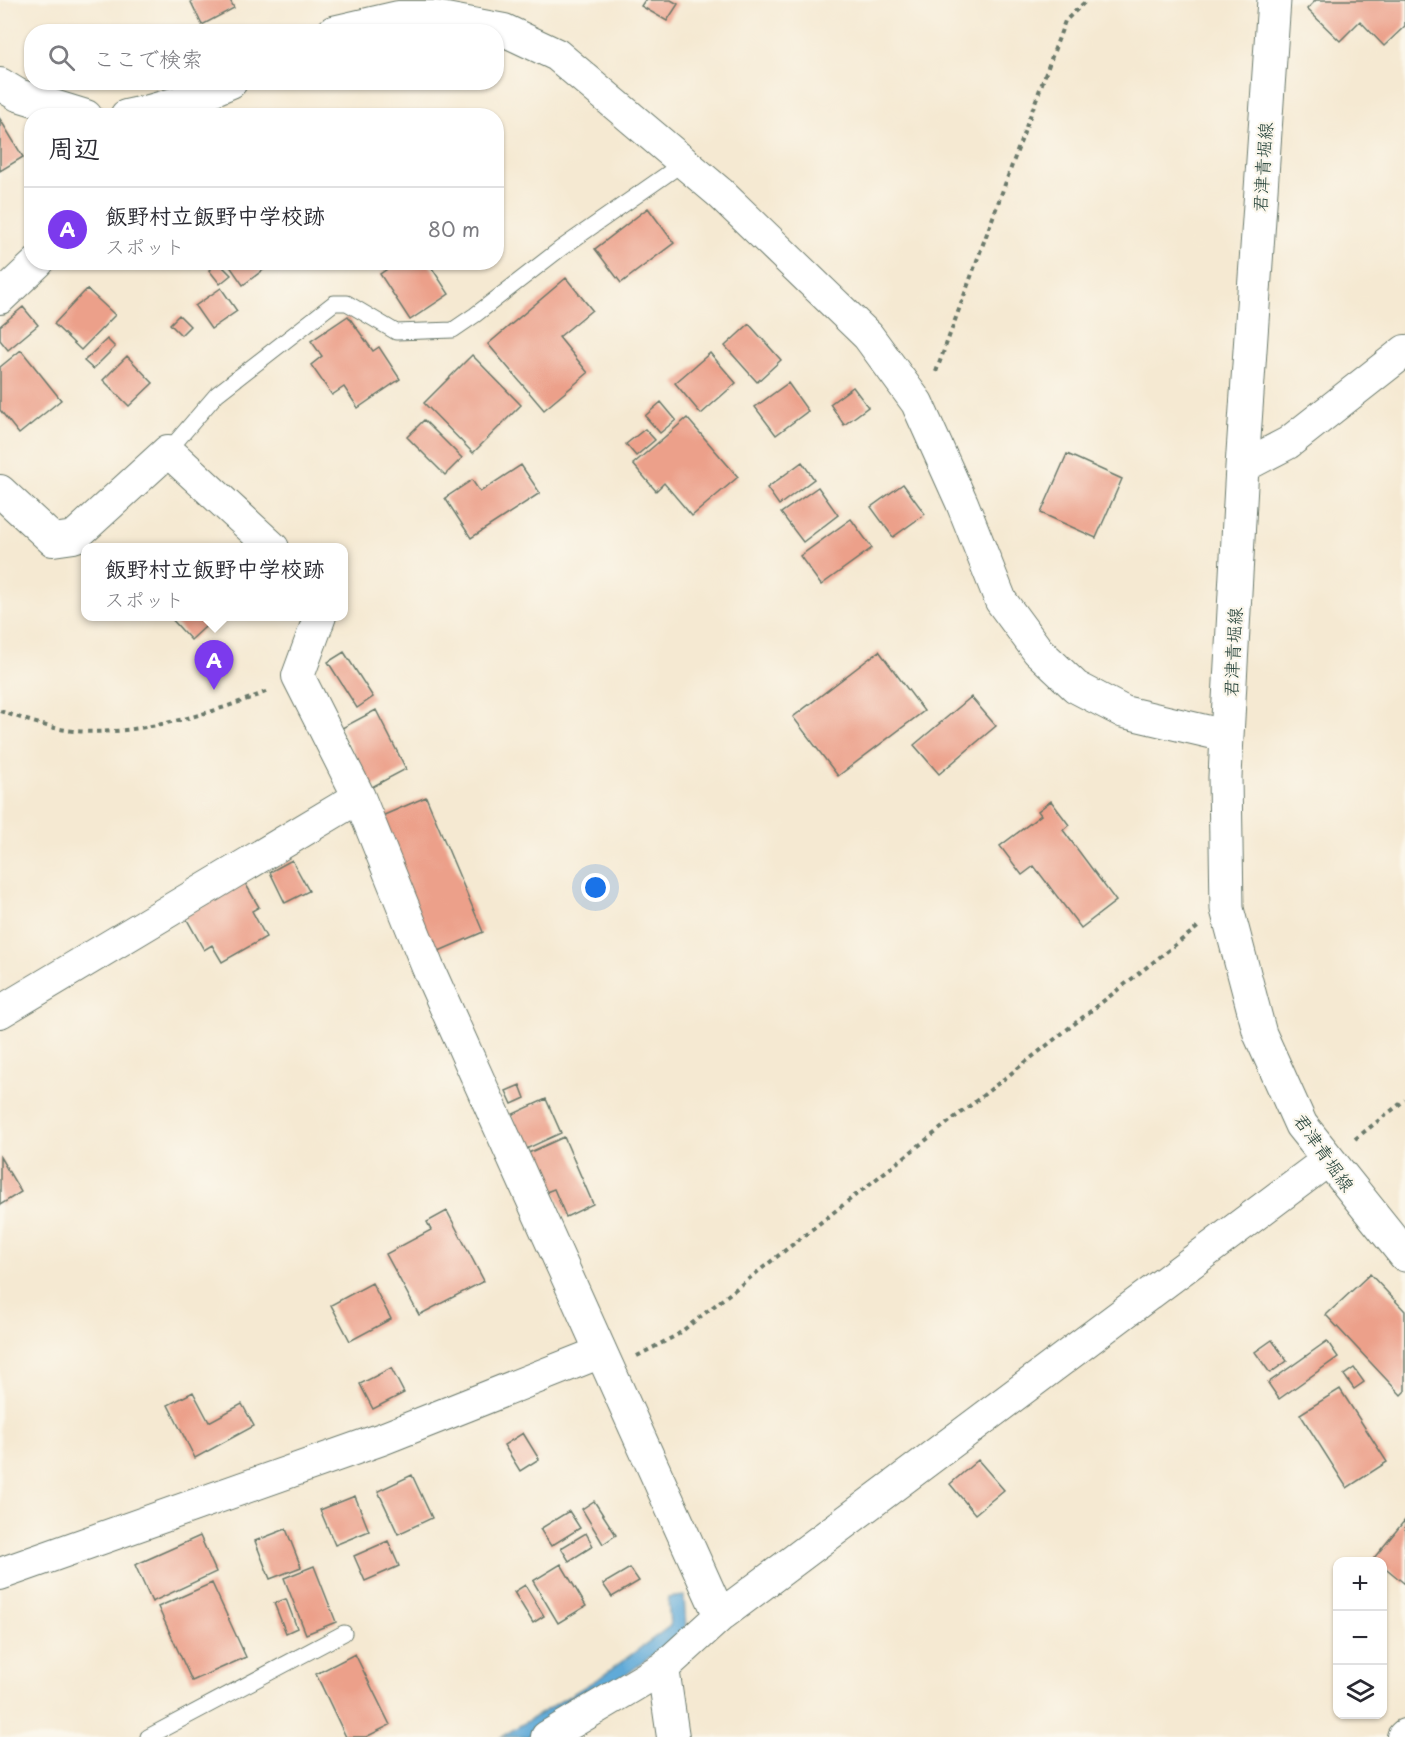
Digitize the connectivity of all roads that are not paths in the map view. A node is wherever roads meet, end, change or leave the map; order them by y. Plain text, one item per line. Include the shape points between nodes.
1 (1274, 0) edge
2 (435, 9) edge
3 (368, 24) edge
4 (484, 24) edge
5 (504, 30) edge
6 (0, 84) edge
7 (214, 90) edge
8 (60, 108) edge
9 (163, 108) edge
10 (683, 163) junction
11 (30, 270) edge
12 (0, 298) edge
13 (1405, 351) edge
14 (168, 451) junction
15 (1242, 467) junction
16 (0, 491) edge
17 (268, 543) edge
18 (318, 621) edge
19 (1227, 736) junction
20 (359, 797) junction
21 (0, 1012) edge
22 (1328, 1160) junction
23 (1405, 1255) edge
24 (606, 1361) junction
25 (0, 1574) edge
26 (720, 1616) junction
27 (344, 1633) dead end
28 (663, 1668) junction
29 (148, 1737) edge
30 (547, 1737) edge
31 (673, 1737) edge

1 - 15 main road, 君津青堀線
2 - 3 street
2 - 4 street
5 - 10 street via 557,55
6 - 8 street via 18,95
7 - 9 street
10 - 14 lane via 453,330 396,332 347,303 334,303 217,394
10 - 19 street via 727,200 868,336 917,403 1001,601 1038,651 1076,687 1124,712
11 - 12 street
13 - 15 street via 1288,443
14 - 16 street via 74,537 53,540
14 - 17 street
15 - 19 main road, 君津青堀線
18 - 20 street via 298,676
19 - 22 main road, 君津青堀線 via 1227,909 1260,1034 1301,1125
20 - 21 street
20 - 24 street via 428,968
22 - 23 main road, 君津青堀線
22 - 26 street
24 - 25 street
24 - 26 street
26 - 28 street
27 - 29 lane
28 - 30 street
28 - 31 street

